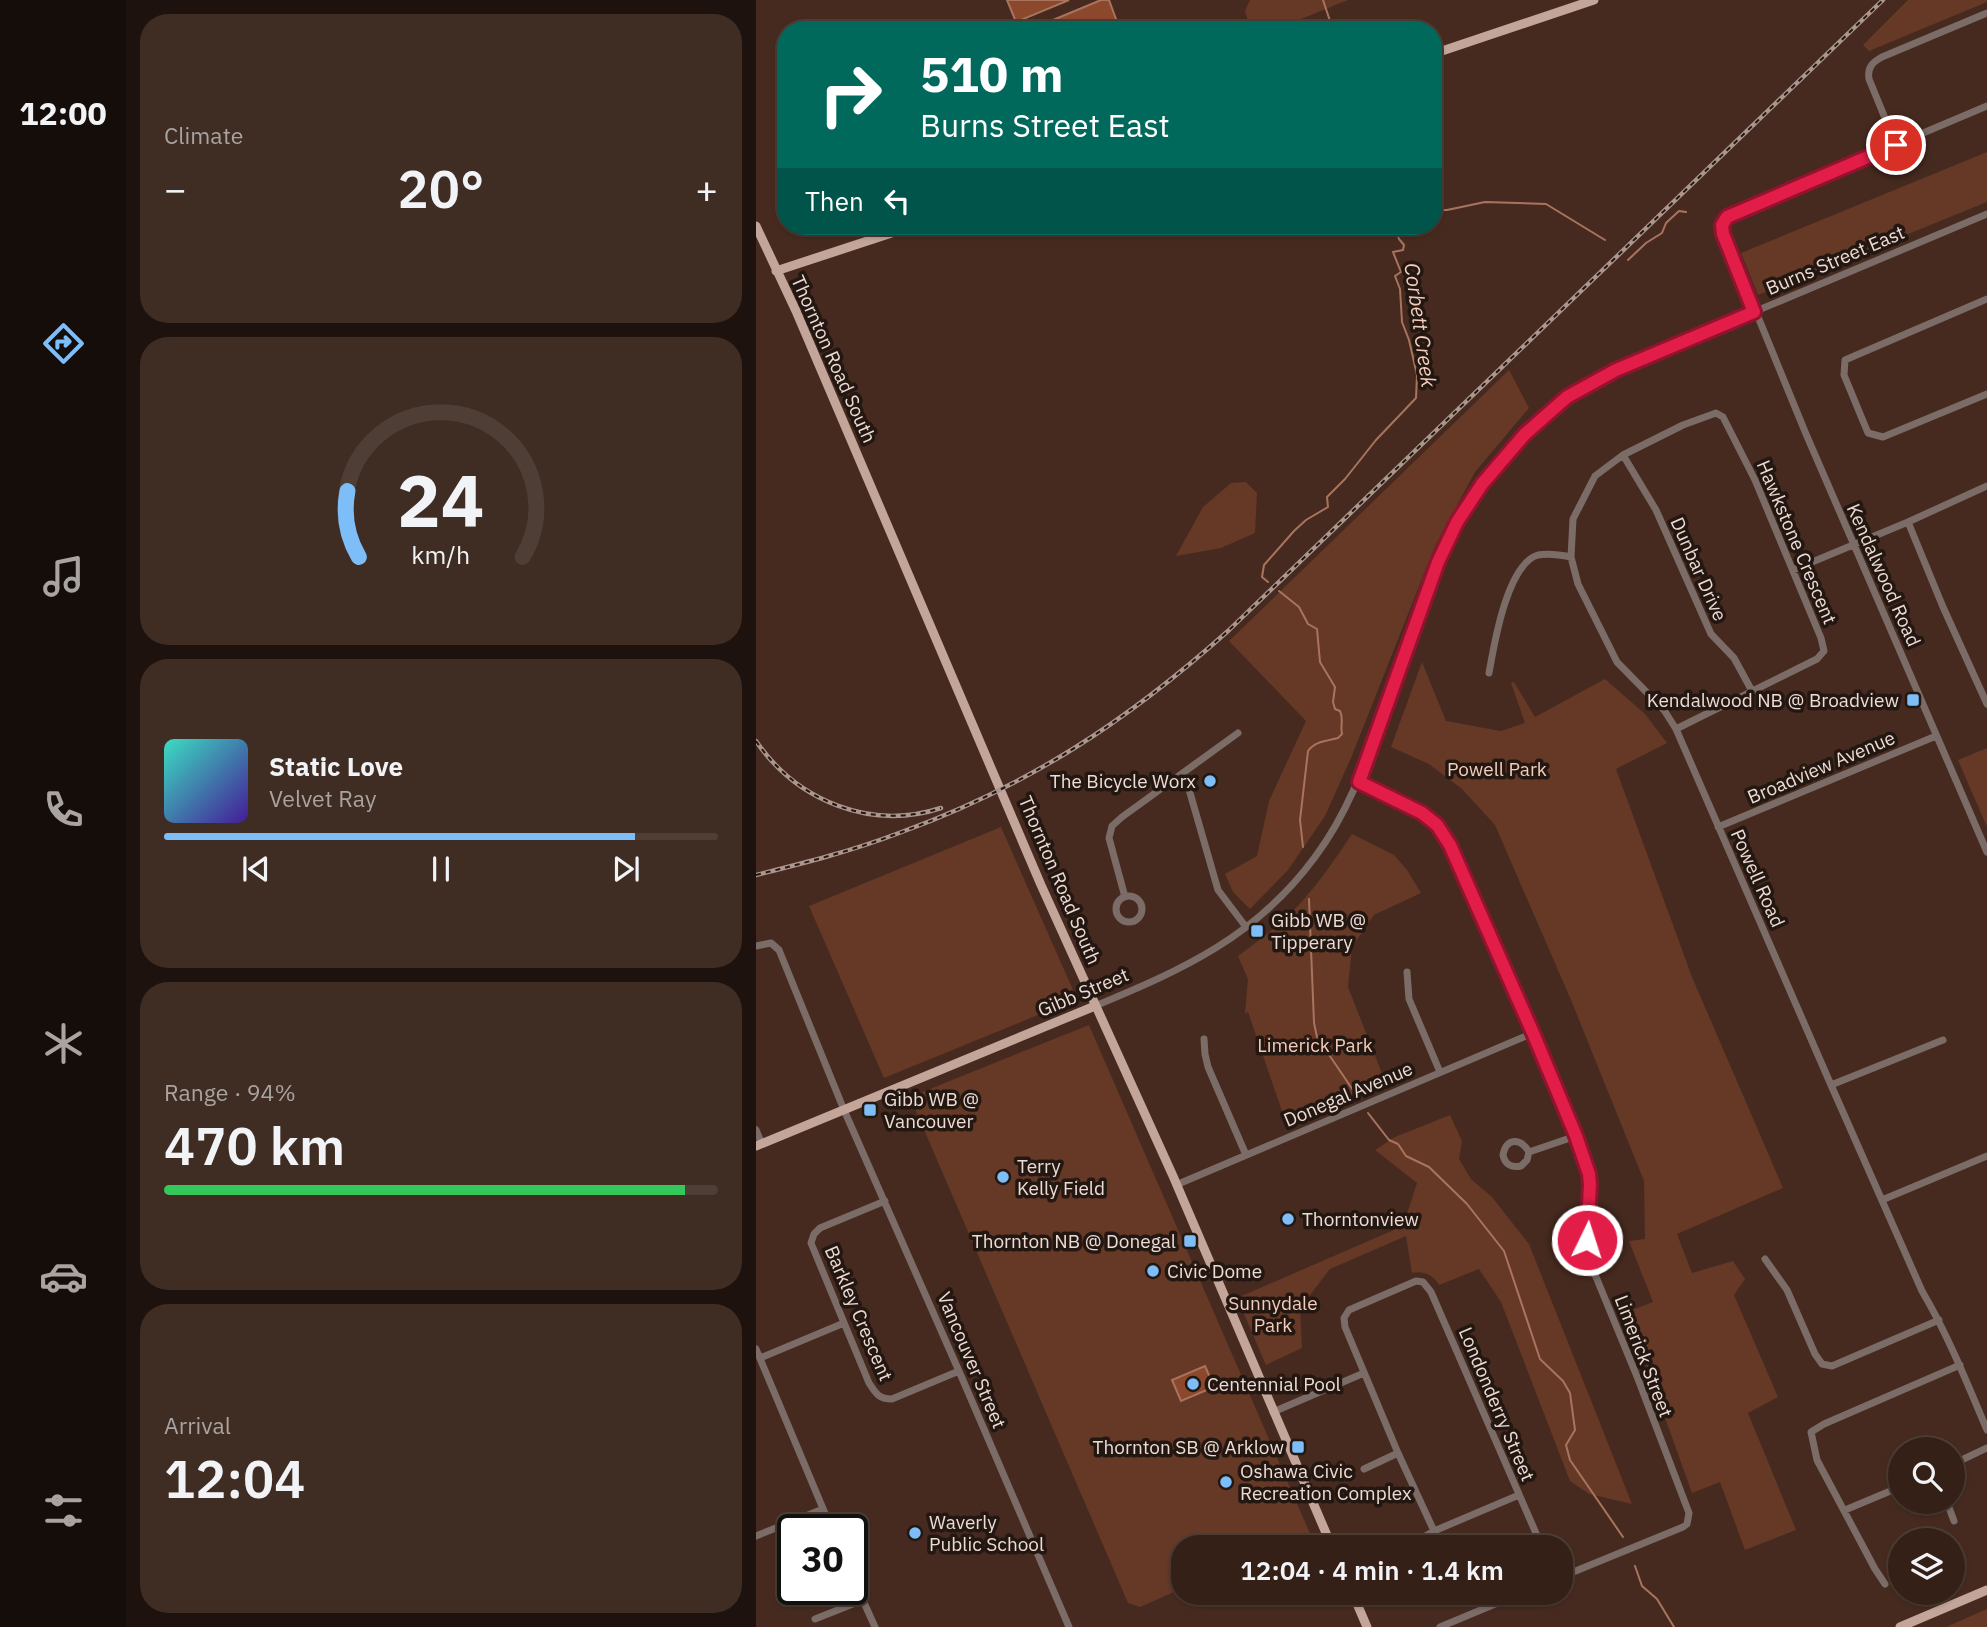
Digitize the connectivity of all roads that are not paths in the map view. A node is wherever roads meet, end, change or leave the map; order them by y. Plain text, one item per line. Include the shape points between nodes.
1 (1594, 0) edge
2 (1987, 13) edge
3 (1442, 51) edge
4 (1987, 106) edge
5 (1896, 145) junction
6 (1987, 214) edge
7 (756, 226) edge
8 (886, 235) edge
9 (776, 271) junction
10 (1987, 299) edge
11 (1754, 312) junction
12 (1987, 394) edge
13 (1716, 413) joint
14 (1623, 455) junction
15 (1987, 486) edge
16 (1908, 522) junction
17 (1853, 545) junction
18 (1571, 557) junction
19 (1793, 570) junction
20 (1489, 673) dead end
21 (1752, 691) junction
22 (1987, 704) edge
23 (1676, 729) junction
24 (1238, 733) dead end
25 (1936, 736) junction
26 (1184, 772) junction
27 (1359, 782) junction
28 (1718, 827) junction
29 (1987, 852) edge
30 (1125, 897) dead end
31 (1246, 927) junction
32 (756, 946) edge
33 (1406, 972) dead end
34 (1095, 1006) junction
35 (1533, 1033) junction
36 (1204, 1039) dead end
37 (1942, 1040) dead end
38 (1440, 1072) junction
39 (1830, 1085) junction
40 (844, 1110) junction
41 (756, 1130) edge
42 (1576, 1136) junction
43 (759, 1145) edge
44 (1529, 1152) dead end
45 (1246, 1155) junction
46 (1987, 1156) edge
47 (1177, 1185) junction
48 (1882, 1200) junction
49 (885, 1201) junction
50 (1765, 1259) dead end
51 (1939, 1320) junction
52 (844, 1323) junction
53 (756, 1349) edge
54 (760, 1358) junction
55 (1960, 1365) junction
56 (959, 1371) junction
57 (1364, 1373) junction
58 (1987, 1406) edge
59 (1979, 1410) junction
60 (1273, 1412) junction
61 (1987, 1430) edge
62 (1987, 1448) edge
63 (1398, 1453) junction
64 (1965, 1458) edge
65 (1364, 1469) dead end
66 (1888, 1492) edge
67 (1519, 1495) junction
68 (823, 1508) junction
69 (1845, 1510) junction
70 (825, 1514) edge
71 (1951, 1514) edge
72 (1954, 1521) dead end
73 (1434, 1531) junction
74 (1327, 1535) edge
75 (1428, 1535) edge
76 (1537, 1535) edge
77 (756, 1536) edge
78 (1573, 1572) edge
79 (1885, 1584) dead end
80 (1987, 1590) edge
81 (851, 1605) edge
82 (865, 1605) edge
83 (1358, 1605) edge
84 (1493, 1605) edge
85 (816, 1619) dead end
86 (1067, 1626) edge
87 (875, 1627) edge
88 (1367, 1627) edge
89 (1440, 1627) edge
90 (1900, 1627) edge

1 - 3 main road
2 - 5 street via 1872,64 1869,79
4 - 5 street
5 - 11 street, Kendalwood Road via 1724,219 1723,234
6 - 11 street, Burns Street East
7 - 9 main road, Thornton Road South
8 - 9 main road
9 - 34 main road, Thornton Road South
10 - 12 street via 1845,360 1844,375 1868,433 1883,437
11 - 17 street, Kendalwood Road
11 - 27 street, Burns Street East via 1616,370 1567,397 1525,434 1482,484 1438,562
13 - 14 street, Powell Road
13 - 19 street, Hawkstone Crescent via 1723,417 1755,480
14 - 18 street, Powell Road via 1595,477 1573,519
14 - 21 street, Dunbar Drive via 1656,510 1711,634 1734,658
15 - 16 street
16 - 17 street
16 - 22 street
17 - 19 street
17 - 25 street, Kendalwood Road
18 - 20 street via 1536,556 1522,567 1496,632
18 - 23 street, Powell Road via 1578,584 1617,662 1664,710
19 - 21 street, Hawkstone Crescent via 1824,651 1817,659
21 - 23 street, Hawkstone Crescent
23 - 28 street, Powell Road
24 - 26 street
25 - 28 street, Broadview Avenue
25 - 29 street, Kendalwood Road
26 - 30 street via 1112,827 1109,838
26 - 31 street via 1218,890
27 - 31 street, Gibb Street via 1315,857 1288,890
27 - 35 street, Limerick Street via 1437,825
28 - 39 street, Powell Road
31 - 34 street, Gibb Street via 1186,966
32 - 40 street, Vancouver Street via 771,943 779,950
33 - 38 street via 1409,999
34 - 40 main road, Gibb Street
34 - 47 main road, Thornton Road South
35 - 38 street, Donegal Avenue
35 - 42 street, Limerick Street
36 - 45 street via 1209,1067
37 - 39 street
38 - 45 street, Donegal Avenue
39 - 48 street, Powell Road
40 - 43 main road, Gibb Street
40 - 49 street, Vancouver Street
41 - 43 street
42 - 44 street
42 - 78 street, Limerick Street via 1589,1174 1587,1255 1689,1513 1683,1527
45 - 47 street, Donegal Avenue
46 - 48 street
47 - 60 main road, Thornton Road South
48 - 51 street, Powell Road
49 - 52 street, Barkley Crescent via 814,1234 811,1243
49 - 56 street, Vancouver Street
50 - 51 street via 1787,1290 1822,1364 1832,1366
51 - 55 street, Powell Road
52 - 54 street
52 - 56 street, Barkley Crescent via 869,1383 883,1399
53 - 54 street
54 - 68 street
55 - 59 street, Powell Road
55 - 69 street via 1811,1432 1817,1460
56 - 86 street, Vancouver Street
57 - 60 street
57 - 63 street
57 - 67 street, Londonderry Street via 1345,1327 1349,1310 1423,1282
58 - 59 street
59 - 61 street, Powell Road
60 - 74 main road, Thornton Road South
62 - 64 street
63 - 65 street
63 - 73 street
66 - 69 street
67 - 73 street
67 - 76 street, Londonderry Street
68 - 70 street
68 - 77 street
69 - 79 street
71 - 72 street
73 - 75 street
80 - 90 main road
81 - 85 street
82 - 87 street
83 - 88 main road
84 - 89 street

